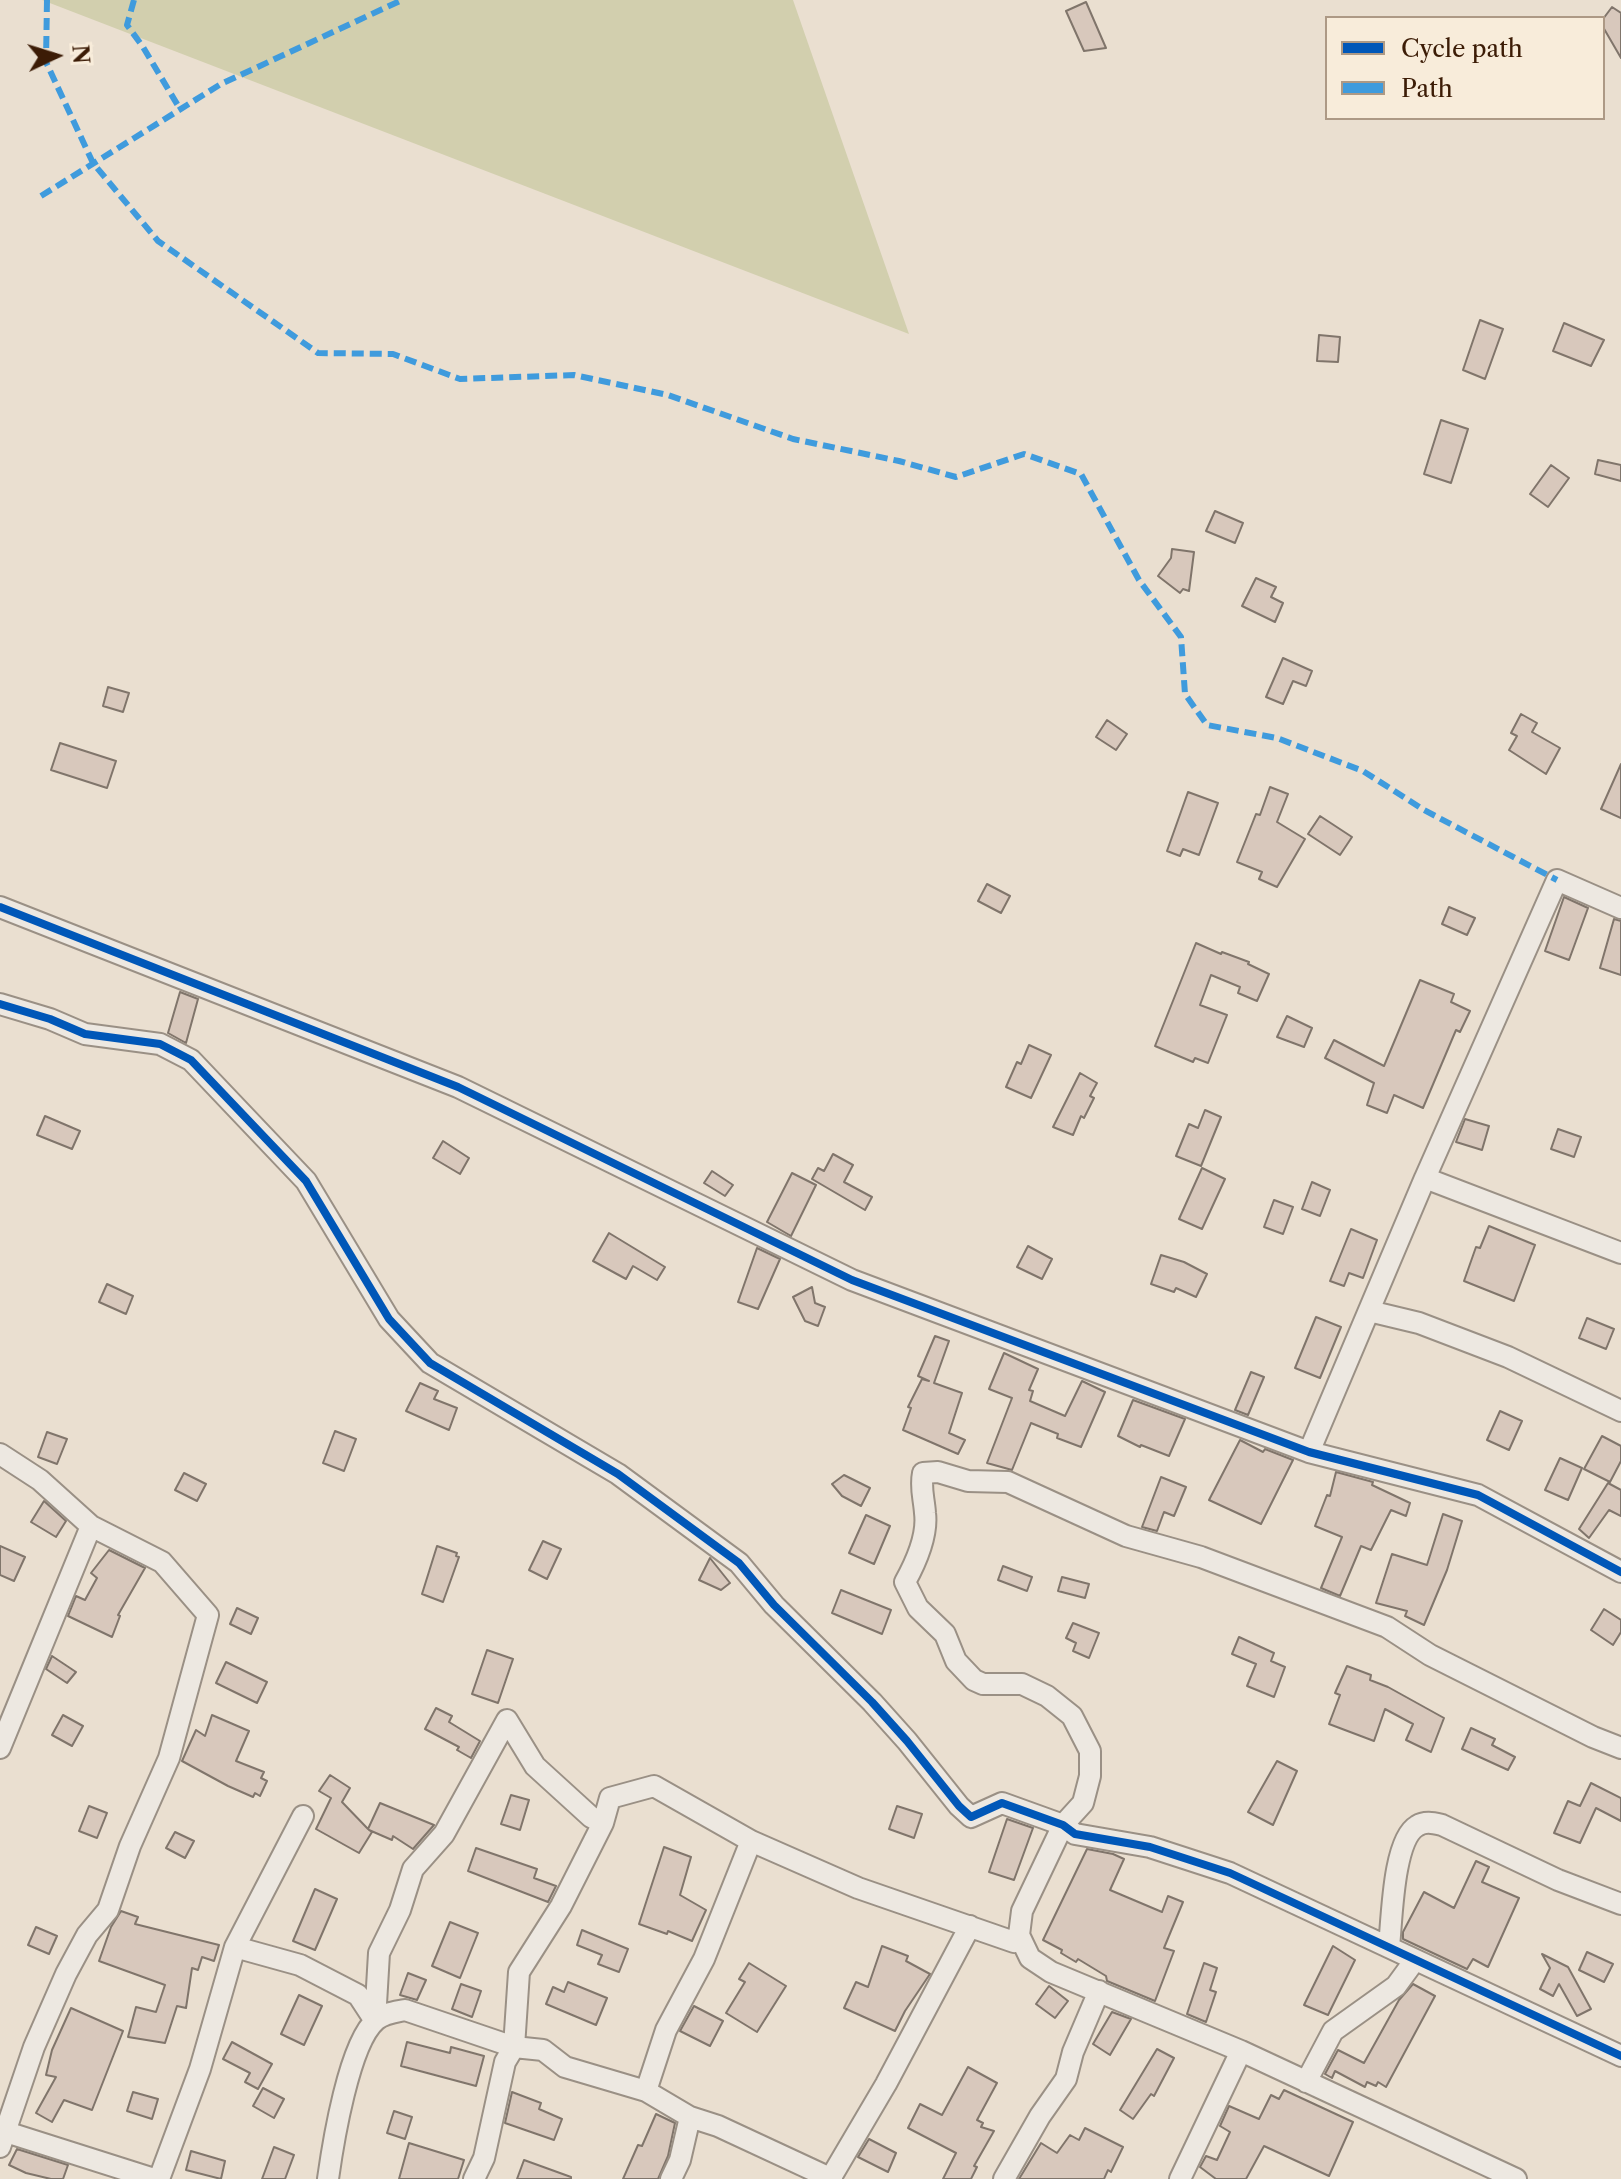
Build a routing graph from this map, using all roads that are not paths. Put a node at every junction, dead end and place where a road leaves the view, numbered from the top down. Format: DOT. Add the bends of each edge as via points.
graph roads {
  1 [pos="0,907"];
  2 [pos="1621,908"];
  3 [pos="0,1004"];
  4 [pos="1425,1178"];
  5 [pos="1621,1253"];
  6 [pos="1369,1311"];
  7 [pos="1621,1411"];
  8 [pos="1309,1452"];
  9 [pos="0,1454"];
  10 [pos="91,1526"];
  11 [pos="1621,1572"];
  12 [pos="0,1748"];
  13 [pos="1621,1748"];
  14 [pos="303,1816"];
  15 [pos="603,1823"];
  16 [pos="1063,1825"];
  17 [pos="751,1841"];
  18 [pos="1621,1904"];
  19 [pos="970,1926"];
  20 [pos="1019,1935"];
  21 [pos="235,1947"];
  22 [pos="1389,1947"];
  23 [pos="1415,1960"];
  24 [pos="1099,1991"];
  25 [pos="375,2021"];
  26 [pos="514,2047"];
  27 [pos="1241,2051"];
  28 [pos="1621,2056"];
  29 [pos="1306,2082"];
  30 [pos="646,2091"];
  31 [pos="690,2117"];
  32 [pos="3,2140"];
  33 [pos="1481,2172"];
  34 [pos="157,2179"];
  35 [pos="328,2179"];
  36 [pos="474,2179"];
  37 [pos="671,2179"];
  38 [pos="831,2179"];
  39 [pos="1004,2179"];
  40 [pos="1180,2179"];
  41 [pos="1516,2179"];
  1 -- 8 [label="street" via="458,1087 852,1280"];
  2 -- 4 [label="street" via="1557,880"];
  3 -- 16 [label="street" via="85,1034 160,1044 191,1060 306,1181 389,1319 430,1363 618,1474 739,1563 898,1731 971,1817 1002,1803"];
  4 -- 5 [label="street"];
  4 -- 6 [label="street"];
  6 -- 7 [label="street" via="1419,1323 1508,1357"];
  6 -- 8 [label="street"];
  8 -- 11 [label="street" via="1478,1495"];
  9 -- 10 [label="street" via="40,1480"];
  10 -- 12 [label="street"];
  10 -- 32 [label="street" via="162,1562 208,1615 169,1758 108,1910 87,1935 34,2047"];
  13 -- 16 [label="street" via="1430,1655 1387,1627 1201,1557 1126,1536 1008,1482 923,1473 922,1544 905,1582 918,1608 945,1634 956,1661 974,1680 1022,1684 1072,1716 1090,1751 1090,1776 1083,1803"];
  14 -- 21 [label="street"];
  15 -- 17 [label="street" via="610,1798 654,1786"];
  15 -- 25 [label="street" via="535,1766 507,1720 444,1834 413,1869 379,1953"];
  15 -- 26 [label="street" via="561,1906 519,1972"];
  16 -- 20 [label="street" via="1030,1890"];
  16 -- 22 [label="street" via="1075,1834 1150,1847 1230,1873"];
  17 -- 19 [label="street" via="858,1888"];
  17 -- 30 [label="street" via="704,1959 666,2030"];
  18 -- 22 [label="street" via="1425,1822 1403,1840"];
  19 -- 20 [label="street" via="1014,1942"];
  19 -- 38 [label="street"];
  20 -- 24 [label="street" via="1030,1958"];
  21 -- 25 [label="street" via="300,1965 358,1995"];
  21 -- 34 [label="street" via="200,2069"];
  22 -- 23 [label="street"];
  23 -- 28 [label="street"];
  23 -- 29 [label="street" via="1396,1986 1333,2031"];
  24 -- 27 [label="street"];
  24 -- 39 [label="street" via="1066,2079"];
  25 -- 26 [label="street" via="405,2010"];
  25 -- 35 [label="street" via="359,2044"];
  26 -- 30 [label="street" via="543,2050 565,2067"];
  26 -- 36 [label="street" via="505,2062 484,2158"];
  27 -- 29 [label="street"];
  27 -- 40 [label="street"];
  29 -- 33 [label="street"];
  30 -- 31 [label="street"];
  31 -- 37 [label="street"];
  31 -- 38 [label="street"];
  32 -- 34 [label="street"];
  33 -- 41 [label="street"];
}
